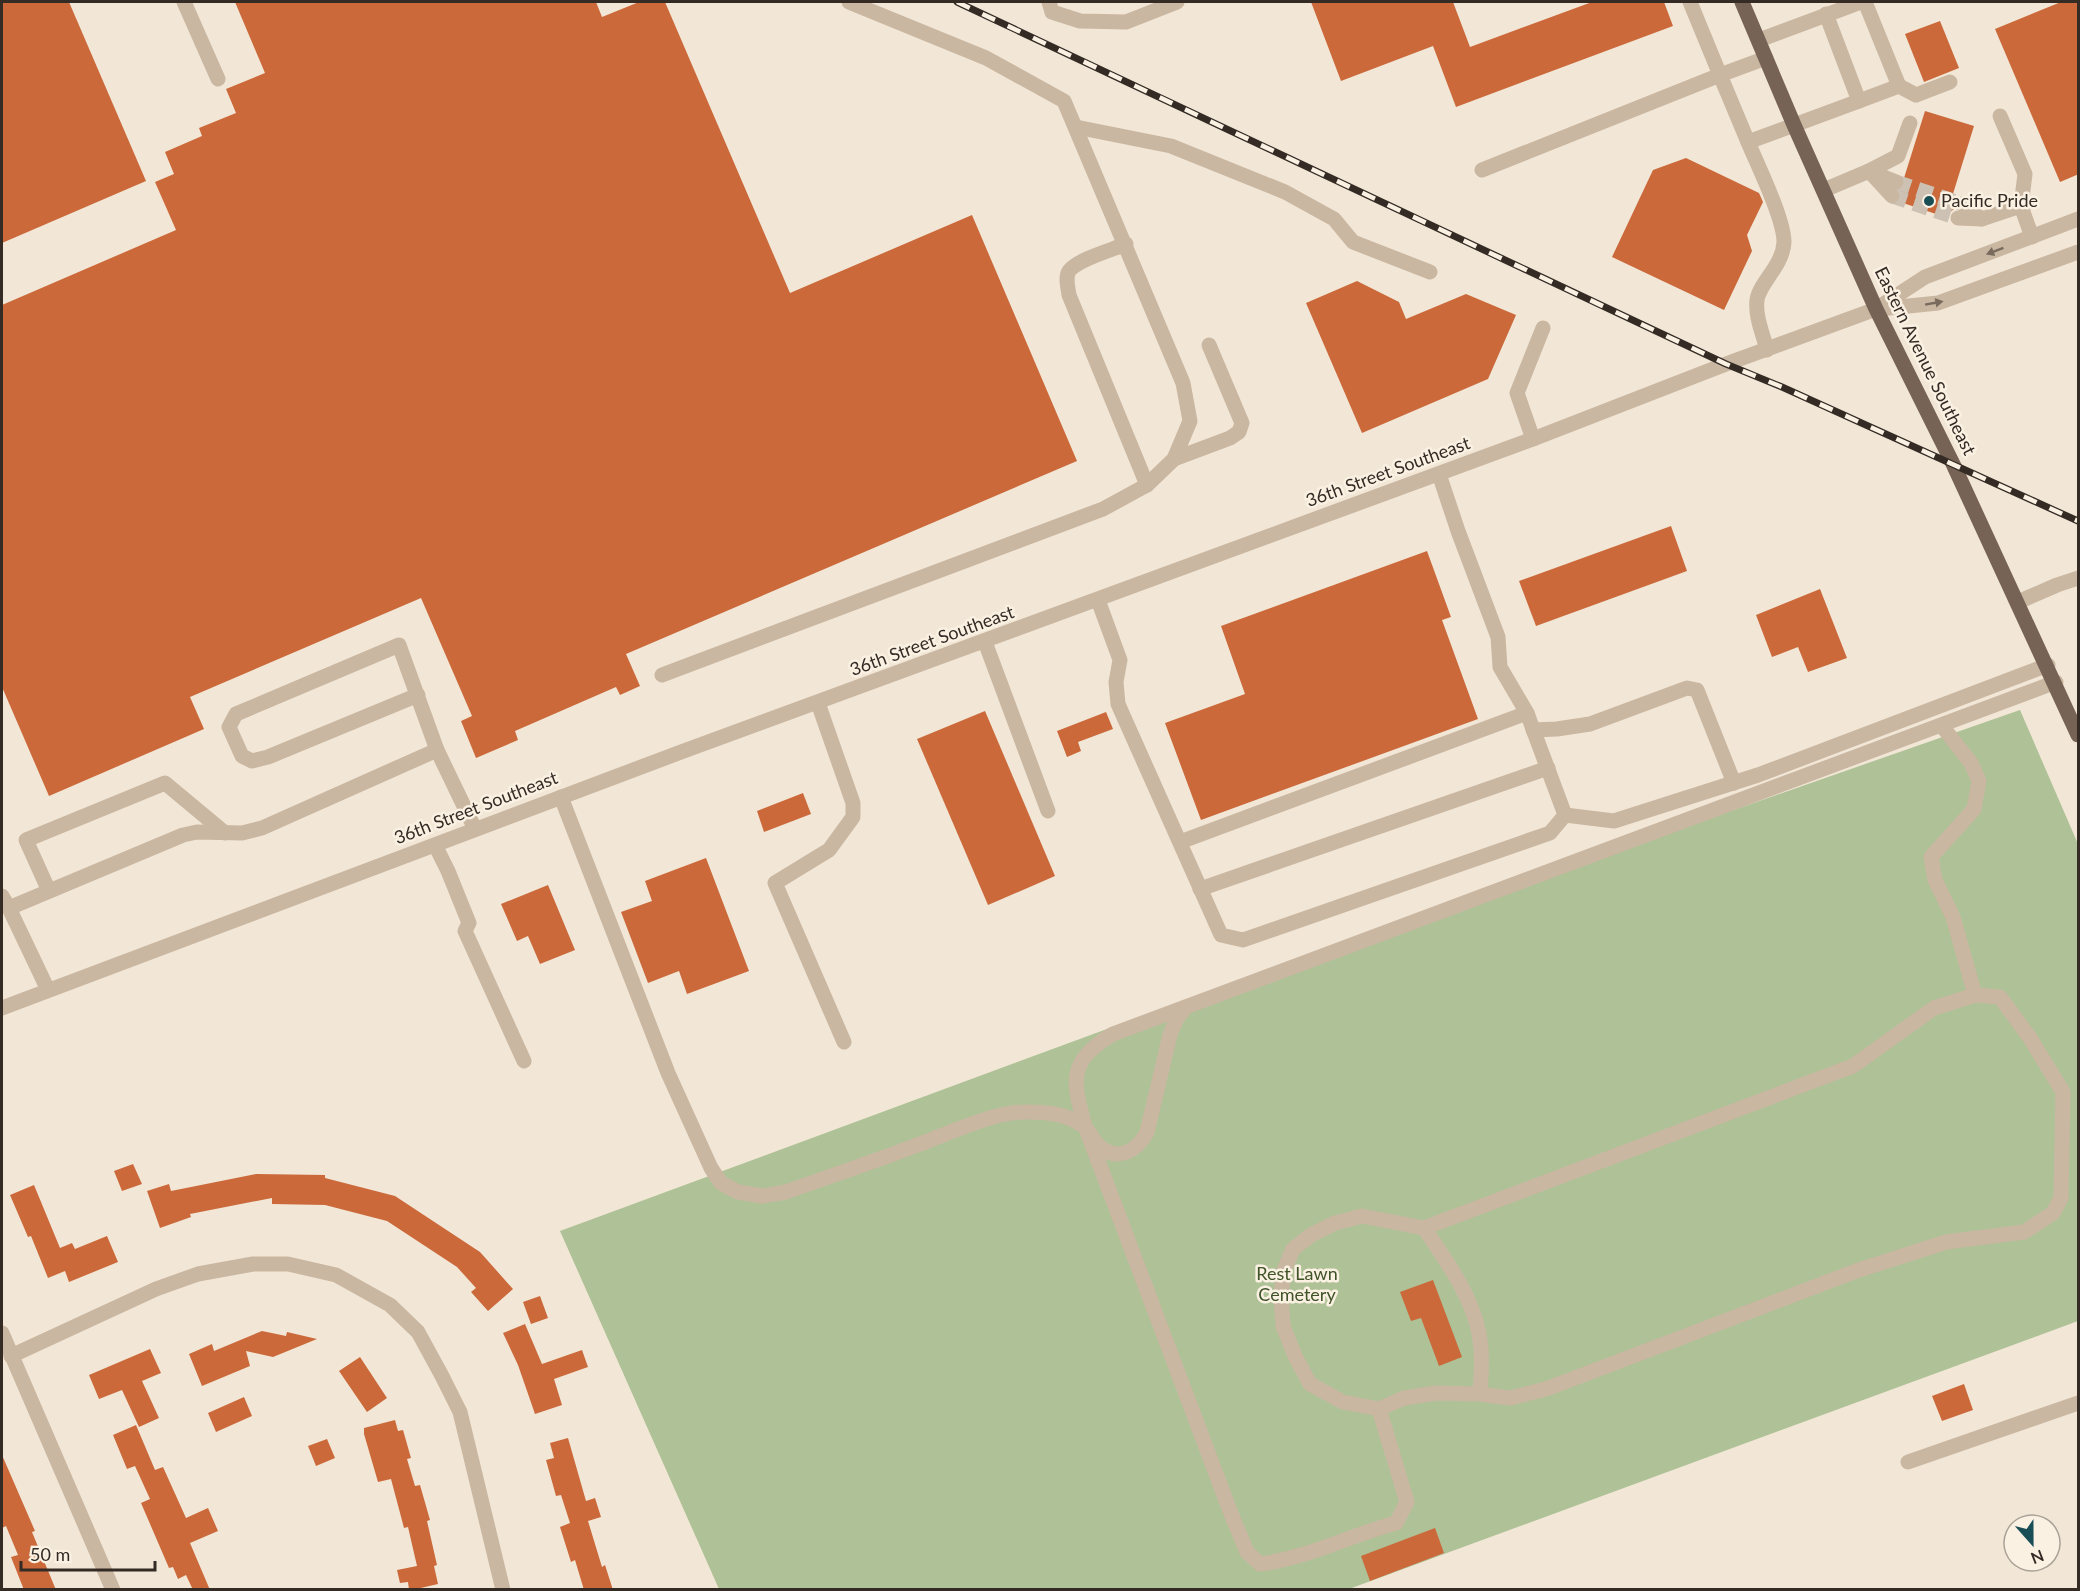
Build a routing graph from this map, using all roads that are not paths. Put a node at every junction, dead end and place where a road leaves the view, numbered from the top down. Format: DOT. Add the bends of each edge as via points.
graph roads {
  1 [pos="184,2"];
  2 [pos="849,2"];
  3 [pos="1049,2"];
  4 [pos="1177,2"];
  5 [pos="1690,2"];
  6 [pos="1742,2"];
  7 [pos="1863,2"];
  8 [pos="1826,14"];
  9 [pos="1759,40"];
  10 [pos="1766,57"];
  11 [pos="1720,75"];
  12 [pos="218,79"];
  13 [pos="1950,82"];
  14 [pos="1899,86"];
  15 [pos="1860,101"];
  16 [pos="2000,116"];
  17 [pos="1910,123"];
  18 [pos="1794,125"];
  19 [pos="1076,127"];
  20 [pos="1748,142"];
  21 [pos="1482,170"];
  22 [pos="1869,171"];
  23 [pos="1894,189"];
  24 [pos="1824,190"];
  25 [pos="2021,206"];
  26 [pos="1960,211"];
  27 [pos="2079,219"];
  28 [pos="2032,237"];
  29 [pos="1126,244"];
  30 [pos="2079,252"];
  31 [pos="1430,272"];
  32 [pos="1876,309"];
  33 [pos="1543,328"];
  34 [pos="1209,345"];
  35 [pos="1767,350"];
  36 [pos="1533,439"];
  37 [pos="1174,459"];
  38 [pos="1439,474"];
  39 [pos="1147,485"];
  40 [pos="2079,578"];
  41 [pos="1098,600"];
  42 [pos="2018,602"];
  43 [pos="985,642"];
  44 [pos="2048,665"];
  45 [pos="662,675"];
  46 [pos="2056,682"];
  47 [pos="417,695"];
  48 [pos="818,703"];
  49 [pos="1527,713"];
  50 [pos="1942,726"];
  51 [pos="1533,730"];
  52 [pos="2079,735"];
  53 [pos="436,750"];
  54 [pos="1548,768"];
  55 [pos="1734,783"];
  56 [pos="561,797"];
  57 [pos="1048,811"];
  58 [pos="1565,815"];
  59 [pos="475,829"];
  60 [pos="225,833"];
  61 [pos="1180,842"];
  62 [pos="435,845"];
  63 [pos="1200,889"];
  64 [pos="49,891"];
  65 [pos="5,902"];
  66 [pos="48,990"];
  67 [pos="1975,995"];
  68 [pos="1186,1007"];
  69 [pos="2,1008"];
  70 [pos="844,1042"];
  71 [pos="524,1061"];
  72 [pos="2079,1086"];
  73 [pos="2063,1092"];
  74 [pos="1085,1126"];
  75 [pos="1424,1228"];
  76 [pos="2,1333"];
  77 [pos="11,1356"];
  78 [pos="1480,1394"];
  79 [pos="2079,1403"];
  80 [pos="1379,1409"];
  81 [pos="1908,1462"];
  82 [pos="113,1590"];
  83 [pos="503,1590"];
  1 -- 12 [label="street"];
  2 -- 19 [label="street" via="986,58 1064,101"];
  3 -- 4 [label="street" via="1053,12 1080,21 1126,22"];
  5 -- 11 [label="street"];
  6 -- 9 [label="main road, Eastern Avenue Southeast"];
  7 -- 8 [label="street"];
  7 -- 14 [label="street"];
  8 -- 9 [label="street"];
  8 -- 15 [label="street"];
  9 -- 10 [label="main road, Eastern Avenue Southeast"];
  10 -- 11 [label="street"];
  10 -- 18 [label="main road, Eastern Avenue Southeast"];
  11 -- 20 [label="street"];
  11 -- 21 [label="street"];
  13 -- 14 [label="street" via="1916,95"];
  14 -- 15 [label="street"];
  15 -- 18 [label="street"];
  16 -- 25 [label="street" via="2025,174"];
  17 -- 22 [label="street" via="1898,156"];
  18 -- 20 [label="street"];
  18 -- 24 [label="main road, Eastern Avenue Southeast"];
  19 -- 29 [label="street"];
  19 -- 31 [label="street" via="1171,146 1286,192 1334,219 1353,242"];
  20 -- 35 [label="street" via="1782,226 1784,243 1781,256 1757,298"];
  22 -- 23 [label="street"];
  22 -- 24 [label="street"];
  24 -- 32 [label="main road, Eastern Avenue Southeast"];
  25 -- 26 [label="street" via="1982,219"];
  25 -- 28 [label="street"];
  27 -- 28 [label="street, 36th Street Southeast"];
  28 -- 32 [label="street, 36th Street Southeast, one-way" via="1925,277"];
  29 -- 37 [label="street" via="1183,383 1190,421"];
  29 -- 39 [label="street" via="1076,265 1066,282"];
  32 -- 30 [label="street, 36th Street Southeast, one-way" via="1938,303"];
  32 -- 35 [label="street, 36th Street Southeast"];
  32 -- 42 [label="main road, Eastern Avenue Southeast"];
  33 -- 36 [label="street" via="1516,393"];
  34 -- 37 [label="street" via="1242,423 1239,432 1230,438"];
  35 -- 36 [label="street, 36th Street Southeast"];
  36 -- 38 [label="street, 36th Street Southeast"];
  37 -- 39 [label="street"];
  38 -- 41 [label="street, 36th Street Southeast"];
  38 -- 49 [label="street" via="1498,637 1500,667"];
  39 -- 45 [label="street" via="1103,509"];
  40 -- 42 [label="street"];
  41 -- 43 [label="street, 36th Street Southeast"];
  41 -- 61 [label="street" via="1120,660 1118,704"];
  42 -- 44 [label="main road, Eastern Avenue Southeast"];
  43 -- 48 [label="street, 36th Street Southeast"];
  43 -- 57 [label="street"];
  44 -- 46 [label="main road, Eastern Avenue Southeast"];
  44 -- 55 [label="street"];
  46 -- 50 [label="street"];
  46 -- 52 [label="main road, Eastern Avenue Southeast"];
  47 -- 47 [label="street" via="399,645 236,714 229,727 242,756 252,761"];
  47 -- 53 [label="street"];
  48 -- 56 [label="street, 36th Street Southeast"];
  48 -- 70 [label="street" via="854,802 853,817 828,850 775,883"];
  49 -- 51 [label="street"];
  49 -- 61 [label="street"];
  50 -- 67 [label="street" via="1971,763 1979,781 1974,809 1931,857 1935,880 1953,917"];
  50 -- 68 [label="street"];
  51 -- 54 [label="street"];
  51 -- 55 [label="street" via="1590,724 1688,688 1697,690"];
  53 -- 59 [label="street"];
  53 -- 60 [label="street" via="262,828"];
  54 -- 58 [label="street"];
  54 -- 63 [label="street"];
  55 -- 58 [label="street" via="1614,821"];
  56 -- 59 [label="street, 36th Street Southeast"];
  56 -- 74 [label="street" via="668,1073 721,1183 738,1192 762,1196 786,1192 985,1120 1021,1112 1051,1113"];
  58 -- 63 [label="street" via="1550,833 1242,940 1221,935"];
  59 -- 62 [label="street, 36th Street Southeast"];
  60 -- 64 [label="street" via="183,835"];
  60 -- 64 [label="street" via="165,783 26,840"];
  61 -- 63 [label="street"];
  62 -- 66 [label="street, 36th Street Southeast"];
  62 -- 71 [label="street" via="469,923 465,932"];
  64 -- 65 [label="street"];
  65 -- 66 [label="street"];
  66 -- 69 [label="street, 36th Street Southeast"];
  67 -- 73 [label="street" via="2000,997 2031,1038"];
  67 -- 75 [label="street" via="1934,1008 1853,1066"];
  68 -- 74 [label="street" via="1113,1034 1095,1045 1078,1071 1075,1090"];
  68 -- 74 [label="street" via="1170,1035 1141,1143 1122,1154 1110,1152 1099,1146"];
  72 -- 73 [label="street"];
  73 -- 78 [label="street" via="2061,1198 2053,1213 2024,1232 1946,1242 1856,1271 1546,1389 1510,1398"];
  74 -- 80 [label="street" via="1230,1511 1247,1552 1260,1564 1282,1561 1396,1523 1407,1502"];
  75 -- 78 [label="street" via="1468,1299 1479,1333"];
  75 -- 80 [label="street" via="1362,1216 1335,1223 1293,1249 1284,1270 1283,1326 1310,1384 1343,1402"];
  76 -- 77 [label="street"];
  77 -- 82 [label="street"];
  77 -- 83 [label="street" via="156,1289 198,1274 254,1264 288,1264 336,1275 390,1305 418,1332 428,1350 460,1412"];
  78 -- 80 [label="street" via="1436,1393 1404,1398"];
  79 -- 81 [label="street"];
}
